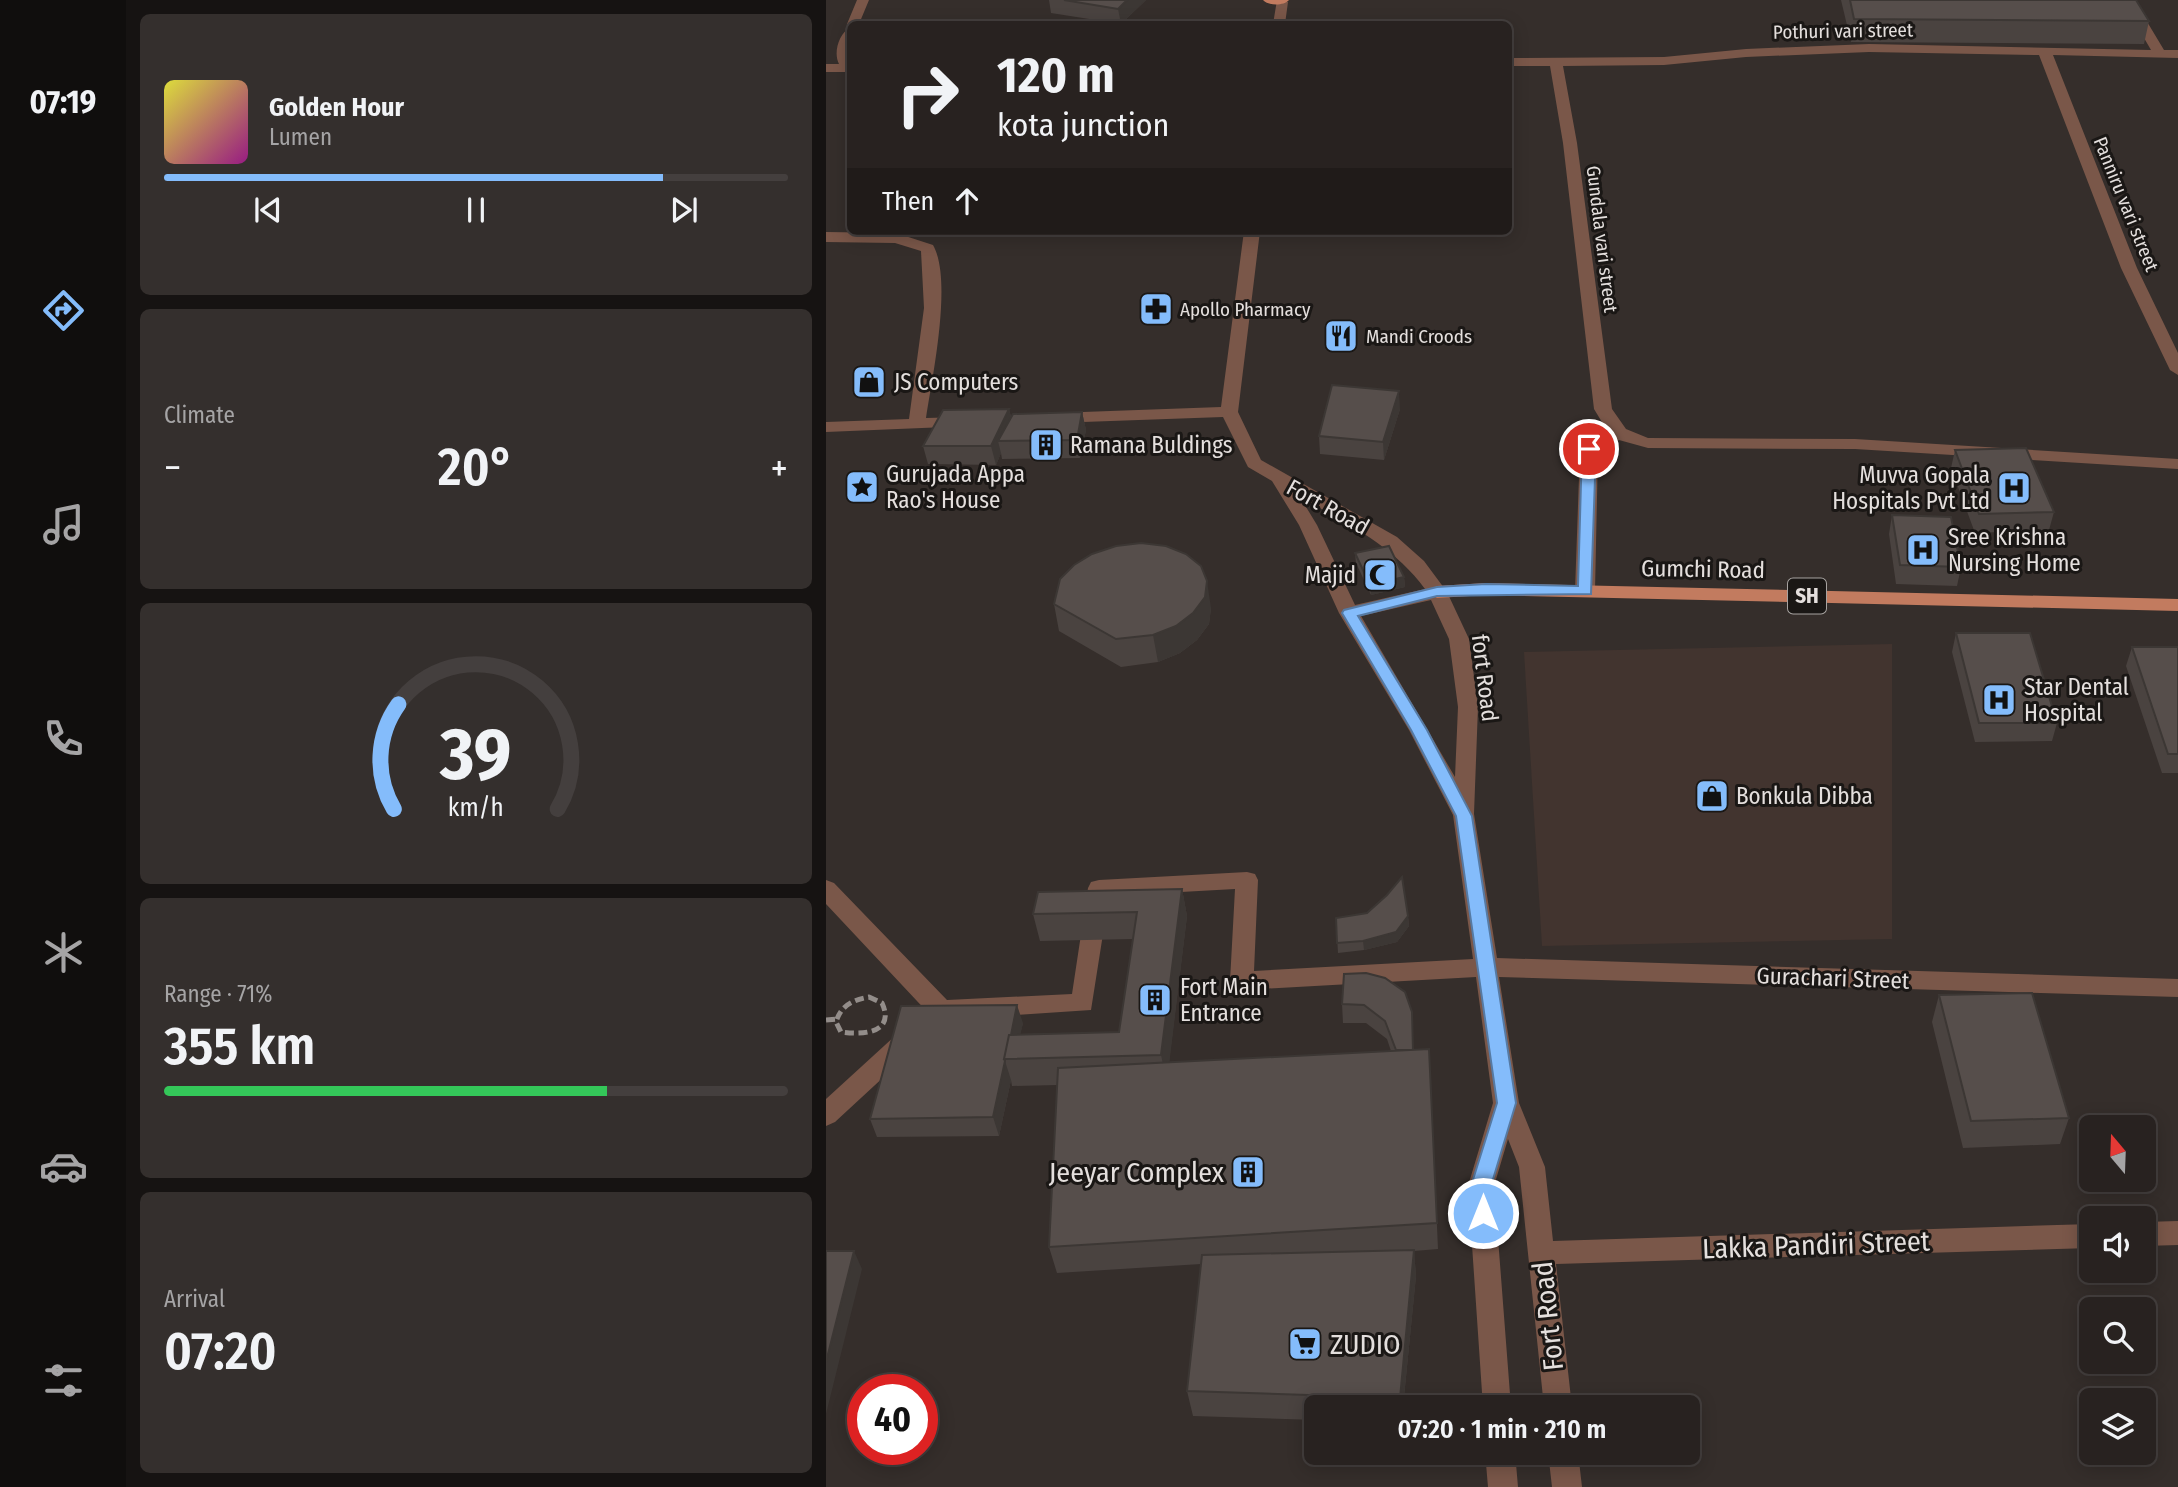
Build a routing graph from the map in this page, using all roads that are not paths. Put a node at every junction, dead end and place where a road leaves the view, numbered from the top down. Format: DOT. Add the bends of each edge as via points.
graph roads {
  1 [pos="863,0"];
  2 [pos="2128,0"];
  3 [pos="1278,1"];
  4 [pos="854,21"];
  5 [pos="1279,21"];
  6 [pos="847,40"];
  7 [pos="2044,50"];
  8 [pos="2160,54"];
  9 [pos="2178,54"];
  10 [pos="1512,62"];
  11 [pos="1556,63"];
  12 [pos="847,64"];
  13 [pos="847,67"];
  14 [pos="826,68"];
  15 [pos="1251,235"];
  16 [pos="826,237"];
  17 [pos="2178,370"];
  18 [pos="1229,412"];
  19 [pos="1039,419"];
  20 [pos="985,421"];
  21 [pos="917,424"];
  22 [pos="826,427"];
  23 [pos="1612,427"];
  24 [pos="2178,464"];
  25 [pos="1279,478"];
  26 [pos="1586,591"];
  27 [pos="1437,592"];
  28 [pos="2178,605"];
  29 [pos="1349,613"];
  30 [pos="1464,816"];
  31 [pos="826,889"];
  32 [pos="1487,967"];
  33 [pos="2178,988"];
  34 [pos="941,1010"];
  35 [pos="1506,1103"];
  36 [pos="826,1115"];
  37 [pos="2178,1233"];
  38 [pos="2156,1234"];
  39 [pos="2079,1236"];
  40 [pos="1541,1253"];
  41 [pos="1496,1395"];
  42 [pos="1557,1395"];
  43 [pos="1501,1465"];
  44 [pos="1564,1465"];
  45 [pos="1503,1487"];
  46 [pos="1567,1487"];
  1 -- 4 [label="street"];
  2 -- 8 [label="street"];
  3 -- 5 [label="street"];
  6 -- 12 [label="street" via="842,53"];
  7 -- 8 [label="street, Pothuri vari street"];
  7 -- 11 [label="street, Pothuri vari street" via="1869,48"];
  7 -- 17 [label="street, Panniru vari street" via="2129,268"];
  8 -- 9 [label="street, Pothuri vari street"];
  10 -- 11 [label="street, Pothuri vari street"];
  11 -- 23 [label="street, Gundala vari street"];
  13 -- 14 [label="street"];
  15 -- 18 [label="street"];
  16 -- 21 [label="street" via="896,239 928,248 932,261 930,326"];
  18 -- 19 [label="street"];
  18 -- 25 [label="street" via="1254,463"];
  20 -- 21 [label="street"];
  21 -- 22 [label="street"];
  23 -- 24 [label="street" via="1648,443 1855,444"];
  23 -- 26 [label="street" via="1589,449"];
  25 -- 27 [label="street, Fort Road" via="1390,541 1417,565"];
  25 -- 29 [label="street, Fort Road" via="1308,525"];
  26 -- 27 [label="main road, Gumchi Road / SH"];
  26 -- 28 [label="main road, Gumchi Road / SH"];
  27 -- 29 [label="street, SH"];
  27 -- 30 [label="street, fort Road" via="1459,639 1468,707"];
  29 -- 30 [label="street, Fort Road"];
  30 -- 32 [label="street, Fort Road"];
  31 -- 34 [label="street"];
  32 -- 33 [label="street, Gurachari Street"];
  32 -- 34 [label="street, Gurachari Street" via="1242,981 1247,880 1099,888 1083,1003"];
  32 -- 35 [label="street, Fort Road"];
  34 -- 36 [label="street"];
  35 -- 40 [label="street, Fort Road" via="1532,1167"];
  35 -- 41 [label="street, Fort Road" via="1481,1186"];
  37 -- 38 [label="street"];
  39 -- 40 [label="street, Lakka Pandiri Street"];
  40 -- 42 [label="street, Fort Road"];
  43 -- 45 [label="street"];
  44 -- 46 [label="street"];
}
